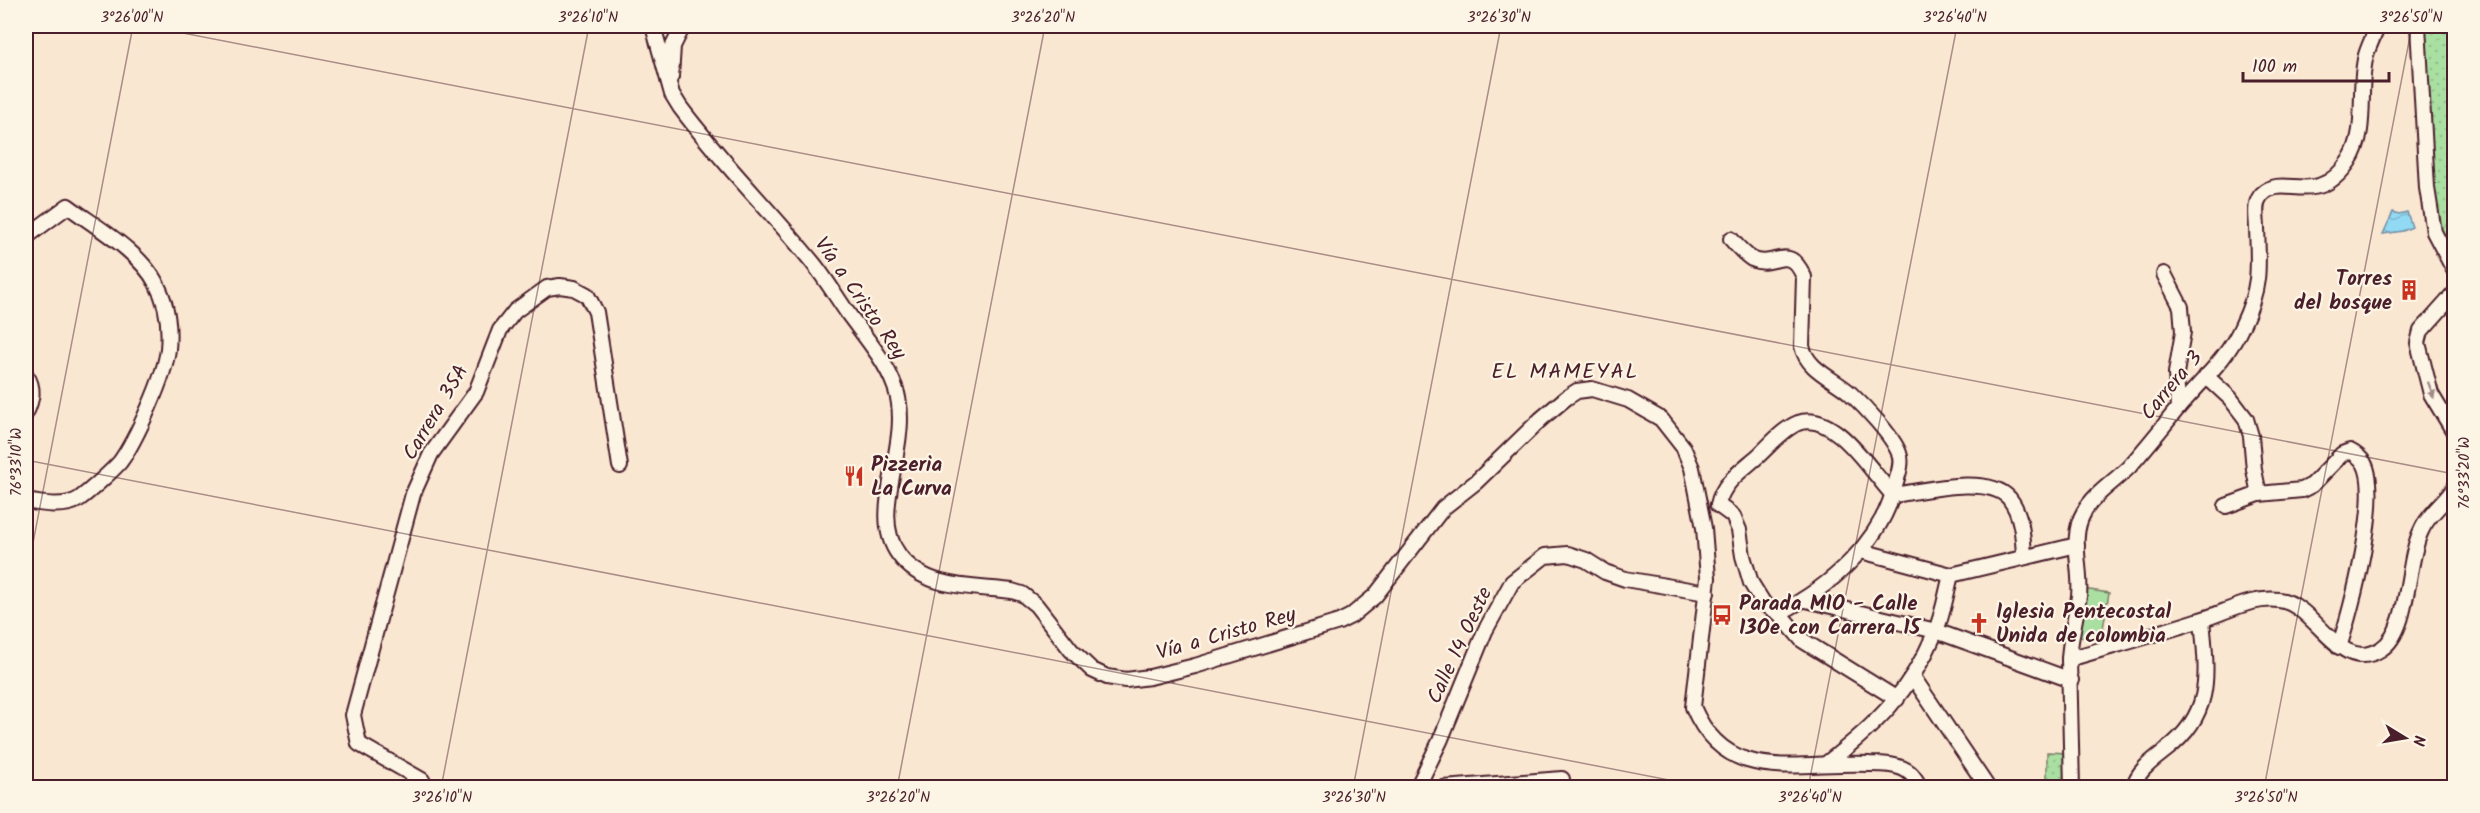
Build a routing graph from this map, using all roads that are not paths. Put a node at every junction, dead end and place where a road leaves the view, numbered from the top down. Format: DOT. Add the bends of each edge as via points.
graph roads {
  1 [pos="653,26"];
  2 [pos="683,26"];
  3 [pos="2378,26"];
  4 [pos="2418,26"];
  5 [pos="672,94"];
  6 [pos="26,237"];
  7 [pos="1731,239"];
  8 [pos="2454,270"];
  9 [pos="2164,274"];
  10 [pos="2454,294"];
  11 [pos="26,375"];
  12 [pos="2206,376"];
  13 [pos="2178,408"];
  14 [pos="26,413"];
  15 [pos="2454,432"];
  16 [pos="620,466"];
  17 [pos="2454,492"];
  18 [pos="2259,494"];
  19 [pos="1893,495"];
  20 [pos="26,501"];
  21 [pos="1718,505"];
  22 [pos="2226,506"];
  23 [pos="1702,512"];
  24 [pos="2077,545"];
  25 [pos="1861,550"];
  26 [pos="2024,556"];
  27 [pos="1951,575"];
  28 [pos="1707,593"];
  29 [pos="1806,600"];
  30 [pos="1779,613"];
  31 [pos="2202,620"];
  32 [pos="1936,632"];
  33 [pos="2339,647"];
  34 [pos="2069,659"];
  35 [pos="1912,677"];
  36 [pos="2071,680"];
  37 [pos="1897,699"];
  38 [pos="1827,763"];
  39 [pos="1562,779"];
  40 [pos="426,788"];
  41 [pos="1417,788"];
  42 [pos="1443,788"];
  43 [pos="1920,788"];
  44 [pos="1988,788"];
  45 [pos="2072,788"];
  46 [pos="2133,788"];
  1 -- 5 [label="street, Vía a Cristo Rey"];
  2 -- 5 [label="street" via="673,46"];
  3 -- 12 [label="street, Carrera 3" via="2366,55 2360,136 2350,160 2328,184 2304,189 2284,187 2262,194 2256,210 2259,267 2253,302 2227,352"];
  4 -- 8 [label="street" via="2427,188 2434,232"];
  5 -- 23 [label="street, Vía a Cristo Rey" via="822,275 889,373 900,406 899,451 887,506 889,536 897,554 919,574 940,582 1022,594 1036,605 1081,660 1099,674 1126,680 1150,677 1245,652 1351,616 1388,582 1443,508 1577,391 1592,389 1628,400 1671,429 1692,468"];
  6 -- 20 [label="street" via="68,206 146,265 165,305 169,328 163,373 119,462 78,500 61,504"];
  7 -- 19 [label="street" via="1754,260 1786,257 1799,266 1804,277 1804,358 1850,393 1887,434 1900,455"];
  9 -- 13 [label="street" via="2181,307 2183,332 2176,373"];
  10 -- 15 [label="street, one-way" via="2421,331 2418,343 2431,394"];
  11 -- 14 [label="street" via="32,391"];
  12 -- 13 [label="street, Carrera 3"];
  12 -- 18 [label="street" via="2246,419"];
  13 -- 24 [label="street, Carrera 3" via="2140,455 2091,502 2078,527"];
  16 -- 40 [label="street, Carrera 35A" via="596,312 587,295 574,288 548,288 515,311 500,330 476,392 430,454 406,516 352,715 359,744 422,780"];
  17 -- 33 [label="street" via="2421,530 2393,637 2380,650 2367,655"];
  18 -- 22 [label="street"];
  18 -- 33 [label="street" via="2302,490 2350,451 2365,464 2368,504 2357,580"];
  19 -- 21 [label="street" via="1847,440 1829,427 1811,422 1798,423 1784,432 1728,483 1720,493"];
  19 -- 25 [label="street"];
  19 -- 26 [label="street" via="1983,485 2000,489 2017,513"];
  21 -- 23 [label="street"];
  21 -- 30 [label="street" via="1732,516 1739,530 1751,583 1764,604"];
  23 -- 28 [label="street, Vía a Cristo Rey"];
  24 -- 26 [label="street"];
  24 -- 34 [label="street" via="2079,598"];
  25 -- 27 [label="street"];
  25 -- 29 [label="street"];
  26 -- 27 [label="street"];
  27 -- 32 [label="street"];
  28 -- 38 [label="street, Vía a Cristo Rey" via="1694,690 1693,708 1699,722 1722,749 1736,758 1764,763"];
  28 -- 41 [label="street, Calle 14 Oeste" via="1624,579 1568,554 1545,556 1512,582 1485,631"];
  29 -- 30 [label="street"];
  29 -- 32 [label="street"];
  30 -- 37 [label="street" via="1802,640"];
  31 -- 33 [label="street" via="2263,600 2280,600 2298,607"];
  31 -- 34 [label="street"];
  31 -- 46 [label="street" via="2207,684 2203,702 2183,736 2140,771"];
  32 -- 35 [label="street"];
  32 -- 36 [label="street"];
  34 -- 36 [label="street"];
  35 -- 37 [label="street"];
  35 -- 44 [label="street"];
  36 -- 45 [label="street"];
  37 -- 38 [label="street" via="1866,733"];
  38 -- 43 [label="street, Vía a Cristo Rey" via="1900,768 1910,773"];
  39 -- 42 [label="street"];
}
